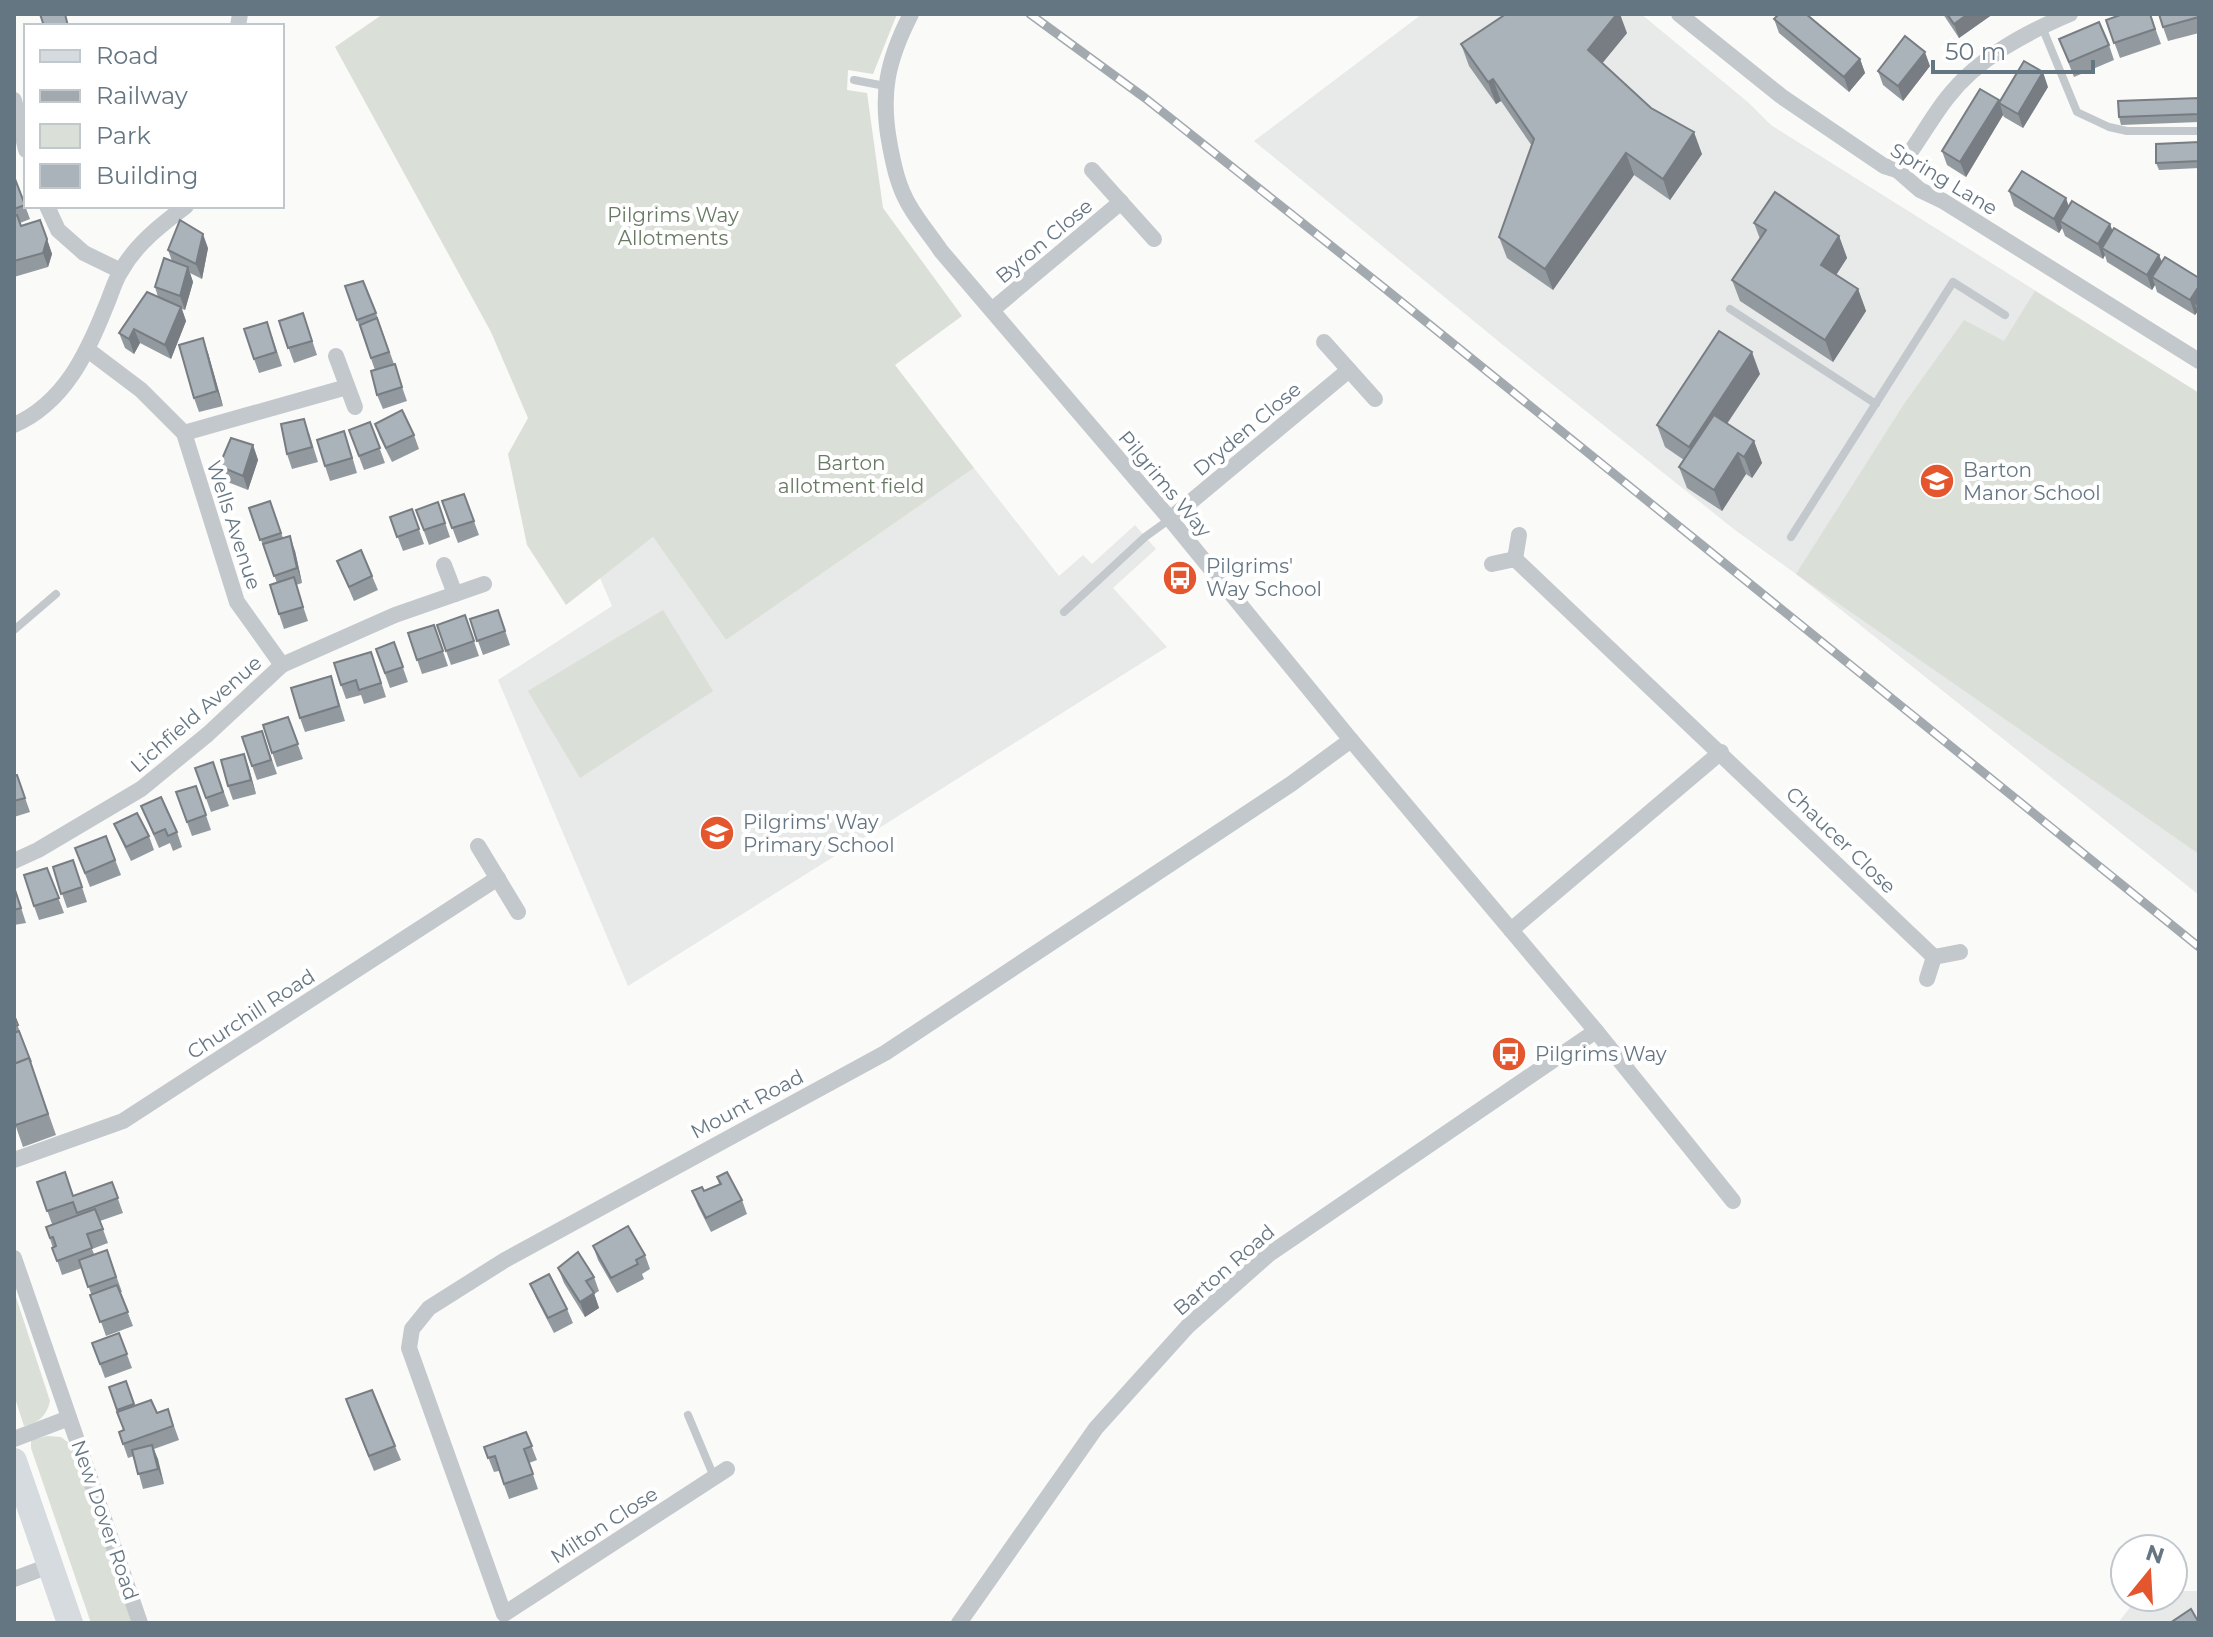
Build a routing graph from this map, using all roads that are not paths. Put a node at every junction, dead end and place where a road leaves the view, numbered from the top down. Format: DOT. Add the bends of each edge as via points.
graph roads {
  1 [pos="911,14"];
  2 [pos="1679,14"];
  3 [pos="2070,14"];
  4 [pos="2042,26"];
  5 [pos="854,80"];
  6 [pos="885,86"];
  7 [pos="14,100"];
  8 [pos="2199,131"];
  9 [pos="24,142"];
  10 [pos="1092,170"];
  11 [pos="1897,170"];
  12 [pos="1121,202"];
  13 [pos="48,208"];
  14 [pos="183,208"];
  15 [pos="1154,239"];
  16 [pos="121,271"];
  17 [pos="1730,309"];
  18 [pos="992,310"];
  19 [pos="2005,315"];
  20 [pos="1324,342"];
  21 [pos="88,350"];
  22 [pos="336,356"];
  23 [pos="2199,361"];
  24 [pos="1349,370"];
  25 [pos="347,387"];
  26 [pos="1375,399"];
  27 [pos="1876,404"];
  28 [pos="355,407"];
  29 [pos="14,425"];
  30 [pos="184,433"];
  31 [pos="1170,519"];
  32 [pos="1519,535"];
  33 [pos="1791,537"];
  34 [pos="1515,559"];
  35 [pos="1492,564"];
  36 [pos="444,565"];
  37 [pos="484,584"];
  38 [pos="56,594"];
  39 [pos="455,594"];
  40 [pos="1064,612"];
  41 [pos="14,630"];
  42 [pos="282,665"];
  43 [pos="1351,740"];
  44 [pos="1721,752"];
  45 [pos="478,846"];
  46 [pos="14,861"];
  47 [pos="498,878"];
  48 [pos="518,912"];
  49 [pos="1511,930"];
  50 [pos="1960,952"];
  51 [pos="1934,957"];
  52 [pos="1927,979"];
  53 [pos="1596,1031"];
  54 [pos="14,1160"];
  55 [pos="1733,1201"];
  56 [pos="14,1258"];
  57 [pos="688,1415"];
  58 [pos="69,1418"];
  59 [pos="14,1439"];
  60 [pos="14,1461"];
  61 [pos="720,1473"];
  62 [pos="49,1566"];
  63 [pos="14,1579"];
  64 [pos="505,1619"];
  65 [pos="70,1623"];
  66 [pos="140,1623"];
  67 [pos="488,1623"];
  68 [pos="959,1623"];
  1 -- 6 [label="street, Pilgrims Way"];
  2 -- 11 [label="street, Spring Lane" via="1781,96"];
  3 -- 4 [label="street"];
  4 -- 8 [label="lane" via="2077,112 2127,131"];
  4 -- 11 [label="street" via="1968,75"];
  5 -- 6 [label="lane"];
  6 -- 18 [label="street, Pilgrims Way" via="884,116 895,176 941,251"];
  7 -- 9 [label="street"];
  10 -- 12 [label="street, Byron Close"];
  11 -- 23 [label="street, Spring Lane" via="1920,190"];
  12 -- 15 [label="street, Byron Close"];
  12 -- 18 [label="street, Byron Close"];
  13 -- 16 [label="street" via="58,230 84,253"];
  14 -- 16 [label="street" via="155,229"];
  16 -- 21 [label="street"];
  17 -- 27 [label="lane"];
  18 -- 31 [label="street, Pilgrims Way"];
  19 -- 27 [label="lane" via="1953,282"];
  20 -- 24 [label="street"];
  21 -- 29 [label="street" via="62,390 35,416"];
  21 -- 30 [label="street, Wells Avenue" via="141,390"];
  22 -- 25 [label="street"];
  24 -- 26 [label="street"];
  24 -- 31 [label="street, Dryden Close"];
  25 -- 28 [label="street"];
  25 -- 30 [label="street"];
  27 -- 33 [label="lane"];
  30 -- 42 [label="street, Wells Avenue" via="237,602"];
  31 -- 40 [label="lane"];
  31 -- 43 [label="street, Pilgrims Way"];
  32 -- 34 [label="street"];
  34 -- 35 [label="street"];
  34 -- 44 [label="street, Chaucer Close"];
  36 -- 39 [label="street"];
  37 -- 39 [label="street, Lichfield Avenue"];
  38 -- 41 [label="lane"];
  39 -- 42 [label="street, Lichfield Avenue"];
  42 -- 46 [label="street, Lichfield Avenue" via="141,789"];
  43 -- 49 [label="street, Pilgrims Way"];
  43 -- 64 [label="street, Mount Road" via="885,1053 560,1229 429,1308 412,1329 409,1348"];
  44 -- 49 [label="street"];
  44 -- 51 [label="street, Chaucer Close"];
  45 -- 47 [label="street"];
  47 -- 48 [label="street"];
  47 -- 54 [label="street, Churchill Road" via="123,1121"];
  49 -- 53 [label="street, Pilgrims Way"];
  50 -- 51 [label="street"];
  51 -- 52 [label="street"];
  53 -- 55 [label="street, Pilgrims Way"];
  53 -- 68 [label="street, Barton Road" via="1268,1255 1188,1326 1096,1428"];
  56 -- 58 [label="street, New Dover Road"];
  57 -- 61 [label="lane"];
  58 -- 59 [label="street, New Dover Road"];
  58 -- 66 [label="street, New Dover Road"];
  60 -- 62 [label="main road"];
  61 -- 64 [label="street, Milton Close"];
  62 -- 63 [label="street"];
  62 -- 65 [label="main road"];
  64 -- 67 [label="street"];
}
